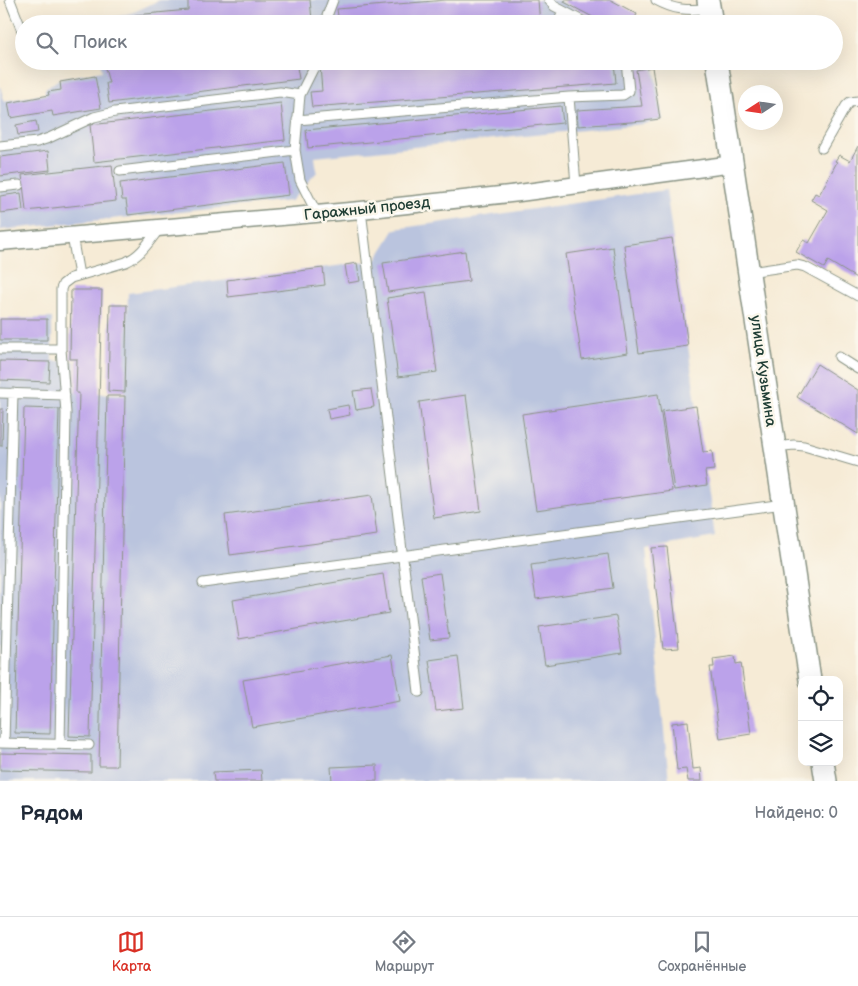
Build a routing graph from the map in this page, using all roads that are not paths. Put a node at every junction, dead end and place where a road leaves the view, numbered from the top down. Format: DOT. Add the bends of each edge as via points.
graph roads {
  1 [pos="10,0"];
  2 [pos="333,0"];
  3 [pos="548,0"];
  4 [pos="656,0"];
  5 [pos="563,11"];
  6 [pos="710,11"];
  7 [pos="16,15"];
  8 [pos="327,15"];
  9 [pos="561,15"];
  10 [pos="571,15"];
  11 [pos="313,70"];
  12 [pos="627,70"];
  13 [pos="718,70"];
  14 [pos="300,96"];
  15 [pos="569,96"];
  16 [pos="858,101"];
  17 [pos="297,120"];
  18 [pos="0,146"];
  19 [pos="822,148"];
  20 [pos="295,150"];
  21 [pos="733,164"];
  22 [pos="120,171"];
  23 [pos="19,184"];
  24 [pos="576,185"];
  25 [pos="0,187"];
  26 [pos="361,210"];
  27 [pos="317,214"];
  28 [pos="159,229"];
  29 [pos="72,236"];
  30 [pos="0,242"];
  31 [pos="748,272"];
  32 [pos="79,276"];
  33 [pos="858,296"];
  34 [pos="0,349"];
  35 [pos="61,349"];
  36 [pos="839,357"];
  37 [pos="858,369"];
  38 [pos="0,393"];
  39 [pos="13,393"];
  40 [pos="65,395"];
  41 [pos="774,447"];
  42 [pos="858,462"];
  43 [pos="783,504"];
  44 [pos="403,556"];
  45 [pos="203,583"];
  46 [pos="809,676"];
  47 [pos="419,692"];
  48 [pos="2,743"];
  49 [pos="60,744"];
  50 [pos="89,745"];
  51 [pos="824,766"];
  52 [pos="826,781"];
  1 -- 7 [label="lane"];
  2 -- 8 [label="lane"];
  3 -- 5 [label="lane"];
  4 -- 6 [label="lane" via="680,10"];
  5 -- 9 [label="lane"];
  5 -- 10 [label="lane"];
  11 -- 14 [label="lane"];
  12 -- 15 [label="lane" via="630,86 627,94"];
  13 -- 21 [label="street, улица Кузьмина"];
  14 -- 17 [label="lane"];
  14 -- 18 [label="lane" via="280,92 115,112 94,117 37,142"];
  15 -- 17 [label="lane"];
  15 -- 24 [label="lane"];
  16 -- 19 [label="lane" via="846,106"];
  17 -- 20 [label="lane"];
  20 -- 22 [label="lane"];
  20 -- 27 [label="lane" via="300,180"];
  21 -- 24 [label="street, Гаражный проезд"];
  21 -- 31 [label="street, улица Кузьмина"];
  23 -- 25 [label="lane"];
  24 -- 26 [label="street, Гаражный проезд"];
  26 -- 27 [label="street, Гаражный проезд"];
  26 -- 44 [label="lane"];
  27 -- 28 [label="street, Гаражный проезд"];
  28 -- 29 [label="street, Гаражный проезд"];
  28 -- 32 [label="lane" via="134,258"];
  29 -- 30 [label="street, Гаражный проезд"];
  29 -- 32 [label="lane"];
  31 -- 33 [label="lane" via="797,265"];
  31 -- 41 [label="street, улица Кузьмина"];
  32 -- 35 [label="lane" via="66,280 62,289"];
  34 -- 35 [label="lane"];
  35 -- 40 [label="lane"];
  36 -- 37 [label="lane"];
  38 -- 39 [label="lane"];
  39 -- 40 [label="lane"];
  39 -- 48 [label="lane"];
  40 -- 49 [label="lane"];
  41 -- 42 [label="lane" via="804,446"];
  41 -- 43 [label="street, улица Кузьмина"];
  43 -- 44 [label="lane"];
  43 -- 46 [label="street, улица Кузьмина"];
  44 -- 45 [label="lane"];
  44 -- 47 [label="lane"];
  48 -- 49 [label="lane"];
  49 -- 50 [label="lane"];
  51 -- 52 [label="street"];
}
